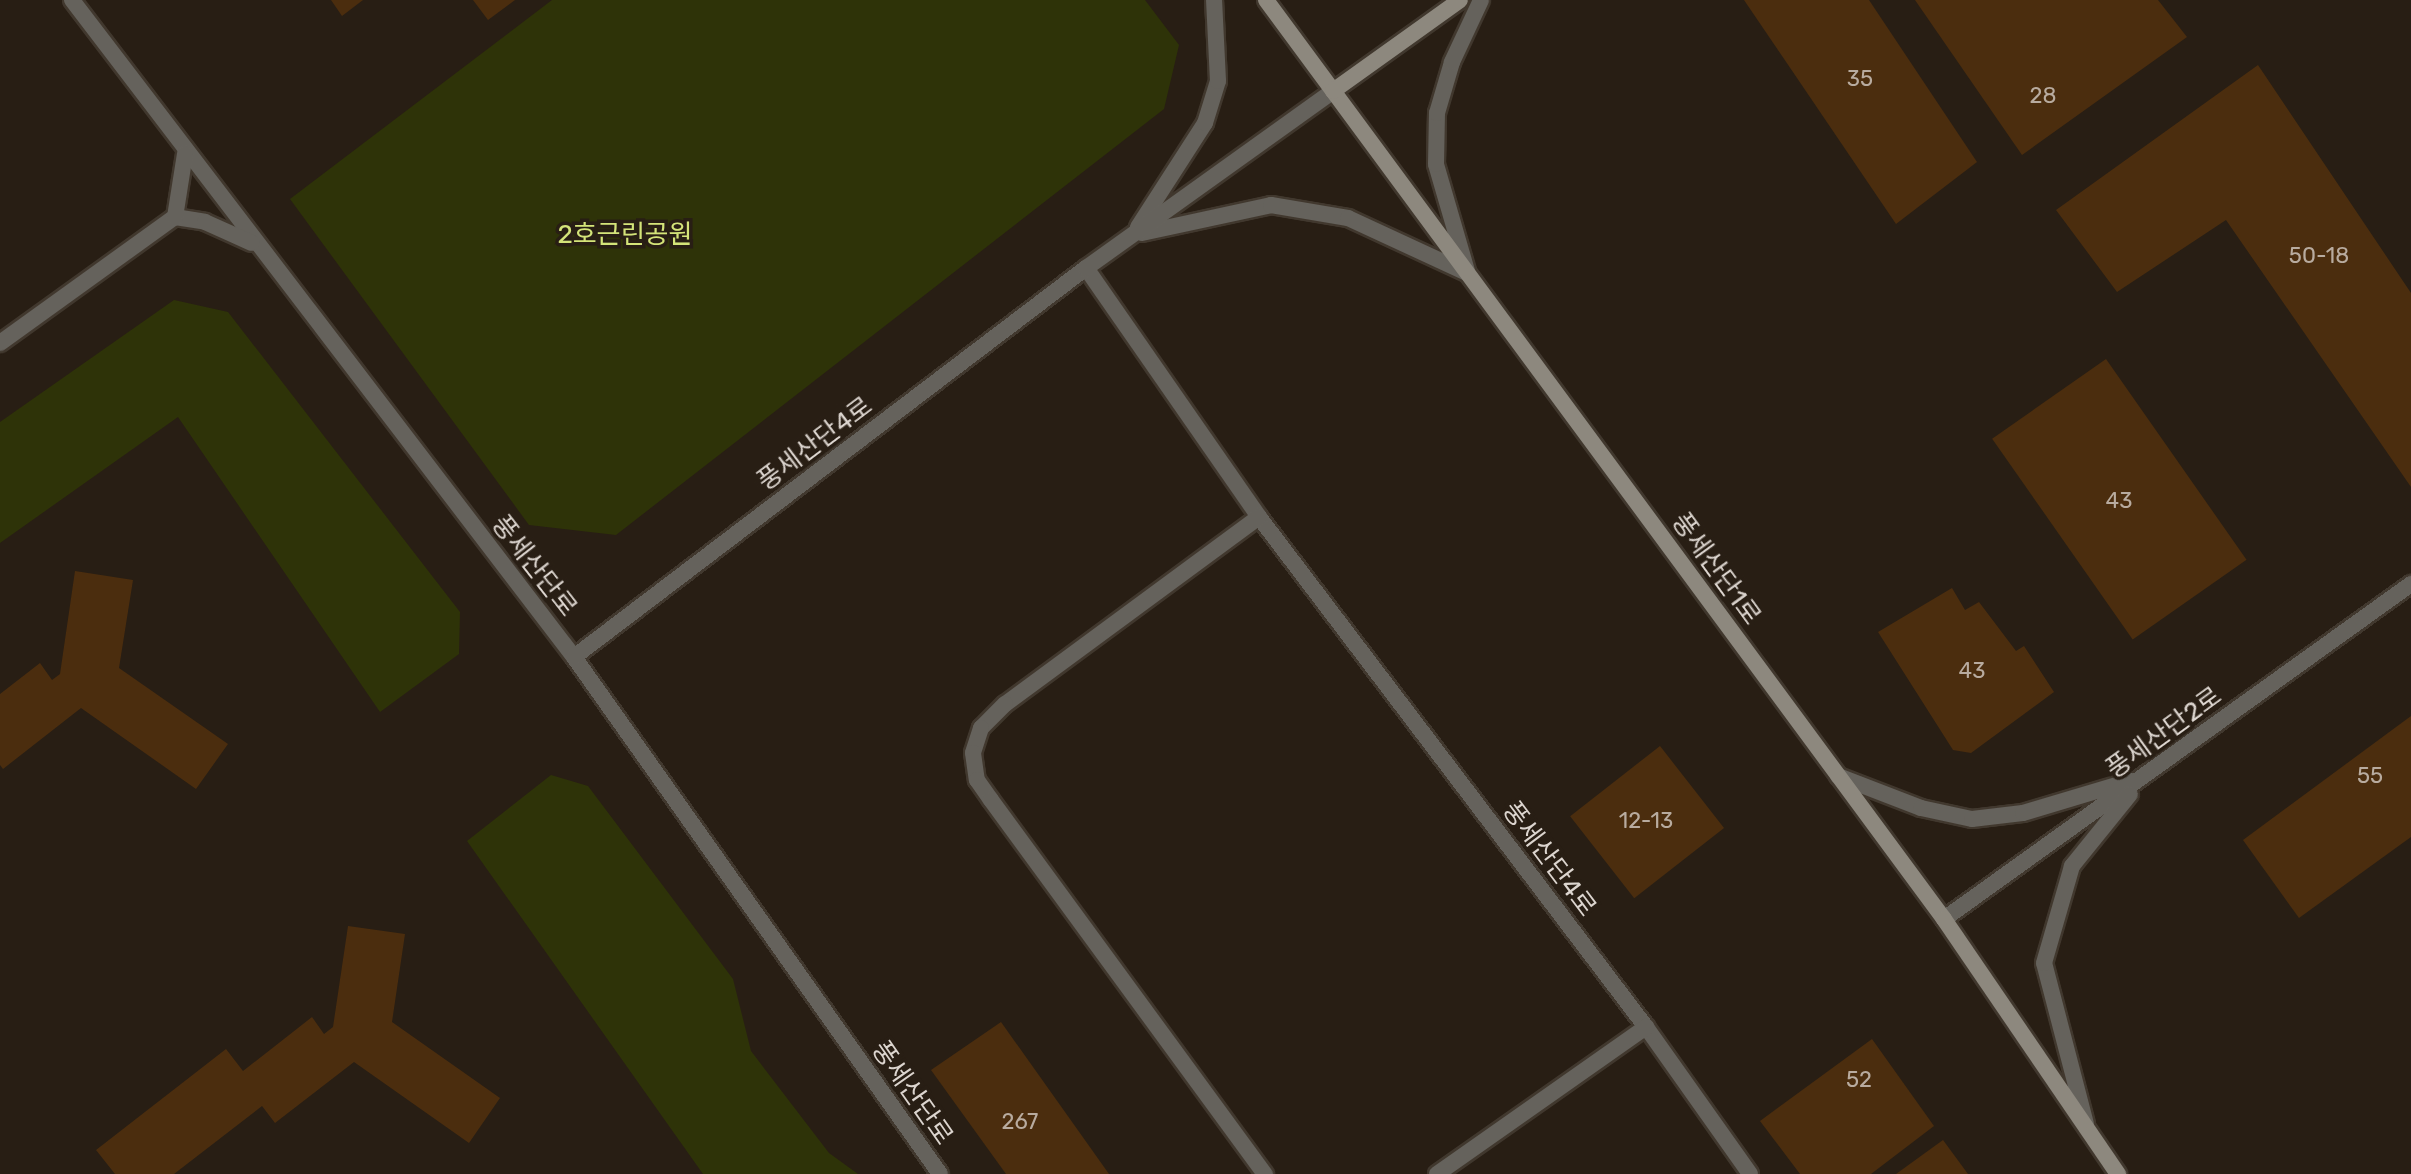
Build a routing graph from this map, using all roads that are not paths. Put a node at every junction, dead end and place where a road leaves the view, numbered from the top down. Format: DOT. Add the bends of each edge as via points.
graph roads {
  1 [pos="72,0"];
  2 [pos="1214,0"];
  3 [pos="1266,0"];
  4 [pos="1460,0"];
  5 [pos="1481,0"];
  6 [pos="1333,91"];
  7 [pos="185,154"];
  8 [pos="175,217"];
  9 [pos="1132,235"];
  10 [pos="255,244"];
  11 [pos="1086,268"];
  12 [pos="1467,273"];
  13 [pos="0,343"];
  14 [pos="1259,517"];
  15 [pos="2411,584"];
  16 [pos="574,657"];
  17 [pos="1838,776"];
  18 [pos="2144,777"];
  19 [pos="1944,919"];
  20 [pos="1646,1027"];
  21 [pos="2088,1130"];
  22 [pos="940,1174"];
  23 [pos="1265,1174"];
  24 [pos="1437,1174"];
  25 [pos="1750,1174"];
  26 [pos="2118,1174"];
  1 -- 7 [label="street, 풍세산단로"];
  2 -- 9 [label="street" via="1218,81 1205,123"];
  3 -- 6 [label="street, 풍세산단1로"];
  4 -- 6 [label="street, 풍세산단4로"];
  5 -- 12 [label="street" via="1452,62 1437,113 1436,164"];
  6 -- 9 [label="street, 풍세산단4로"];
  6 -- 12 [label="street, 풍세산단1로"];
  7 -- 8 [label="street"];
  7 -- 10 [label="street, 풍세산단로"];
  8 -- 10 [label="street" via="205,222"];
  8 -- 13 [label="street"];
  9 -- 11 [label="street, 풍세산단4로"];
  9 -- 12 [label="street" via="1271,205 1348,218"];
  10 -- 16 [label="street, 풍세산단로"];
  11 -- 14 [label="street, 풍세산단4로"];
  11 -- 16 [label="street, 풍세산단4로"];
  12 -- 17 [label="street, 풍세산단1로"];
  14 -- 20 [label="street, 풍세산단4로"];
  14 -- 23 [label="street" via="1005,704 981,728 973,753 977,780"];
  15 -- 18 [label="street, 풍세산단2로"];
  16 -- 22 [label="street, 풍세산단로"];
  17 -- 18 [label="street" via="1921,808 1972,819 2023,813"];
  17 -- 19 [label="street, 풍세산단1로"];
  18 -- 19 [label="street, 풍세산단2로"];
  18 -- 21 [label="street" via="2072,866 2044,963"];
  19 -- 21 [label="street, 풍세산단1로"];
  20 -- 24 [label="street"];
  20 -- 25 [label="street, 풍세산단4로"];
  21 -- 26 [label="street, 풍세산단1로"];
}
